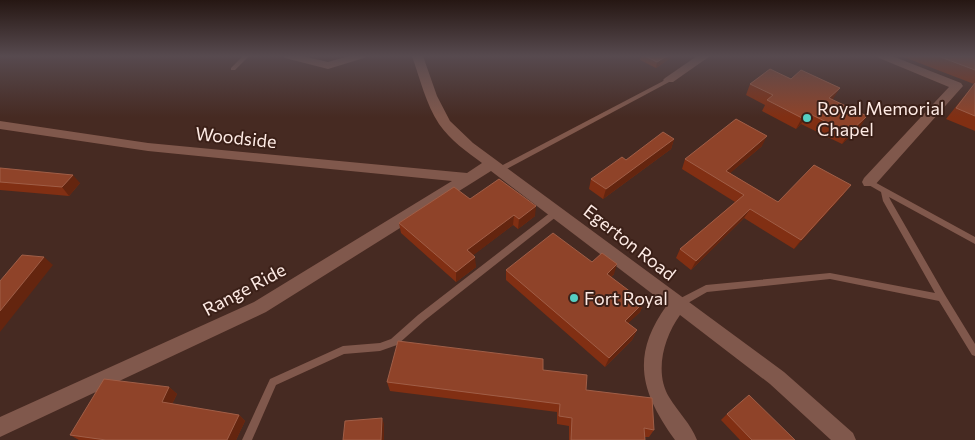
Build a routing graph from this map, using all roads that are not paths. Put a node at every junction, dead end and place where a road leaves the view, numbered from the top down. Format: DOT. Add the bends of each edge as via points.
graph roads {
  1 [pos="425,77"];
  2 [pos="674,77"];
  3 [pos="934,77"];
  4 [pos="669,80"];
  5 [pos="0,125"];
  6 [pos="497,166"];
  7 [pos="469,178"];
  8 [pos="869,182"];
  9 [pos="884,190"];
  10 [pos="558,211"];
  11 [pos="975,241"];
  12 [pos="942,298"];
  13 [pos="678,304"];
  14 [pos="975,352"];
  15 [pos="0,427"];
  16 [pos="247,440"];
  17 [pos="687,440"];
  18 [pos="846,440"];
  1 -- 6 [label="street, Egerton Road" via="445,123 468,146"];
  2 -- 4 [label="street"];
  3 -- 8 [label="street" via="957,86"];
  4 -- 6 [label="lane"];
  5 -- 7 [label="street, Woodside" via="148,147"];
  6 -- 7 [label="street, Range Ride"];
  6 -- 10 [label="street, Egerton Road"];
  7 -- 15 [label="street, Range Ride" via="260,307"];
  8 -- 9 [label="lane"];
  9 -- 11 [label="lane"];
  9 -- 12 [label="lane" via="886,201"];
  10 -- 13 [label="street, Egerton Road"];
  10 -- 16 [label="lane" via="394,342 380,348 343,350 273,382"];
  12 -- 13 [label="lane" via="830,276 706,289"];
  12 -- 14 [label="lane"];
  13 -- 17 [label="street" via="665,324 653,354 656,391"];
  13 -- 18 [label="street, Egerton Road" via="777,378"];
}
